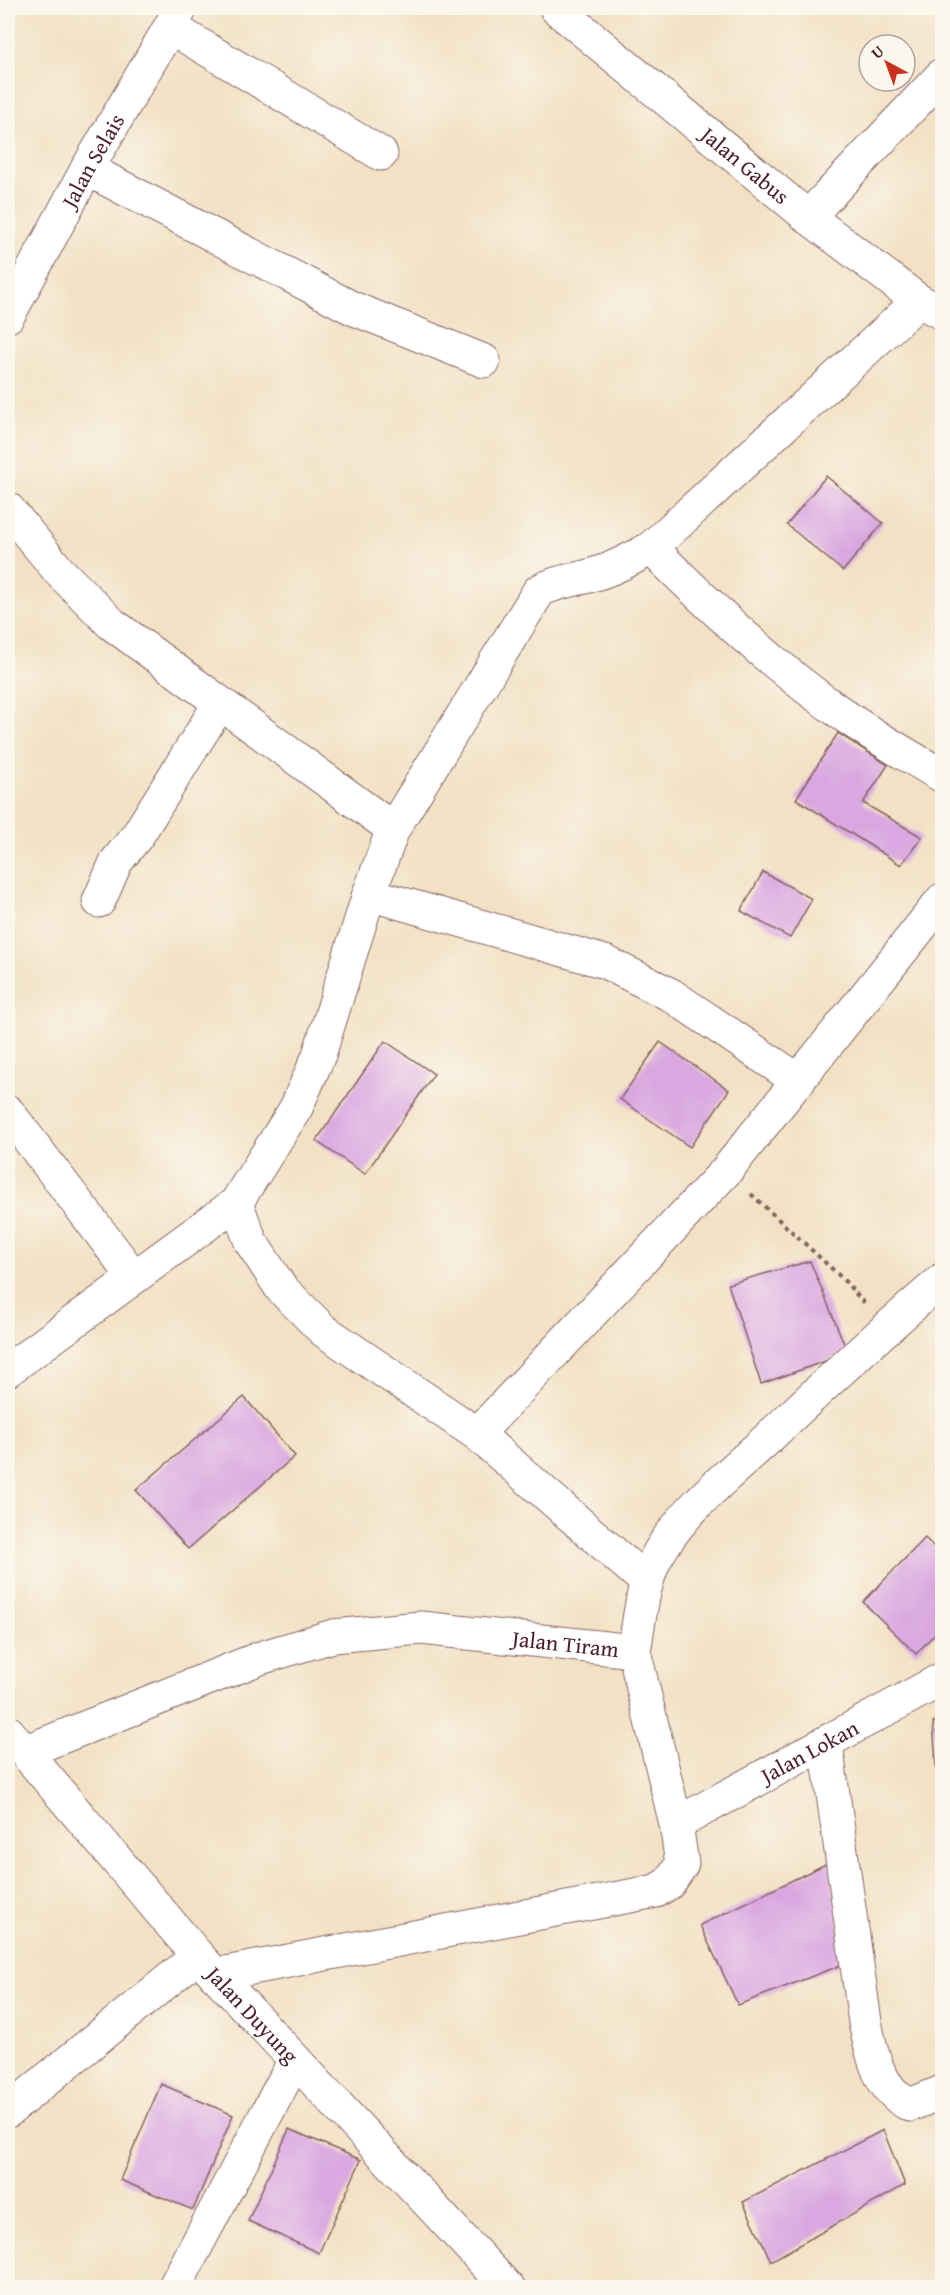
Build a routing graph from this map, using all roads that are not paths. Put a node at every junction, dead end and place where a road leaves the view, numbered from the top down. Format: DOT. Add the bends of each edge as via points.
graph roads {
  1 [pos="556,8"];
  2 [pos="175,17"];
  3 [pos="942,75"];
  4 [pos="381,154"];
  5 [pos="87,169"];
  6 [pos="808,217"];
  7 [pos="931,307"];
  8 [pos="8,316"];
  9 [pos="484,361"];
  10 [pos="8,510"];
  11 [pos="651,548"];
  12 [pos="220,703"];
  13 [pos="942,776"];
  14 [pos="393,829"];
  15 [pos="369,894"];
  16 [pos="99,900"];
  17 [pos="942,900"];
  18 [pos="799,1081"];
  19 [pos="8,1112"];
  20 [pos="236,1203"];
  21 [pos="134,1277"];
  22 [pos="942,1280"];
  23 [pos="8,1370"];
  24 [pos="477,1434"];
  25 [pos="647,1582"];
  26 [pos="634,1652"];
  27 [pos="942,1679"];
  28 [pos="16,1742"];
  29 [pos="826,1744"];
  30 [pos="676,1824"];
  31 [pos="207,1966"];
  32 [pos="295,2060"];
  33 [pos="942,2092"];
  34 [pos="8,2111"];
  35 [pos="174,2288"];
  36 [pos="508,2288"];
  1 -- 6 [label="street, Jalan Gabus"];
  2 -- 4 [label="street"];
  2 -- 5 [label="street, Jalan Selais"];
  3 -- 6 [label="street"];
  5 -- 8 [label="street, Jalan Selais"];
  5 -- 9 [label="street" via="352,308"];
  6 -- 7 [label="street, Jalan Gabus"];
  7 -- 11 [label="street"];
  10 -- 12 [label="street" via="59,571 112,624"];
  11 -- 13 [label="street" via="716,612 795,680 846,717"];
  11 -- 14 [label="street" via="591,576 553,583 539,591"];
  12 -- 14 [label="street"];
  12 -- 16 [label="street" via="116,862"];
  14 -- 15 [label="street"];
  15 -- 18 [label="street" via="605,962 671,995"];
  15 -- 20 [label="street" via="319,1055 296,1108"];
  17 -- 18 [label="street"];
  18 -- 24 [label="street" via="726,1171"];
  19 -- 21 [label="street"];
  20 -- 21 [label="street"];
  20 -- 24 [label="street" via="251,1242 281,1288 323,1330"];
  21 -- 23 [label="street"];
  22 -- 25 [label="street, Jalan Tiram" via="886,1327 714,1488 660,1551"];
  24 -- 25 [label="street"];
  25 -- 26 [label="street, Jalan Tiram"];
  26 -- 28 [label="street, Jalan Tiram" via="421,1628 333,1636"];
  26 -- 30 [label="street"];
  27 -- 29 [label="street, Jalan Lokan"];
  28 -- 31 [label="street, Jalan Duyung"];
  29 -- 30 [label="street, Jalan Lokan"];
  29 -- 33 [label="street" via="872,2052 887,2089 899,2099 910,2105"];
  30 -- 31 [label="street" via="682,1864 669,1883 656,1890"];
  31 -- 32 [label="street, Jalan Duyung"];
  31 -- 34 [label="street"];
  32 -- 35 [label="street"];
  32 -- 36 [label="street, Jalan Duyung"];
}
